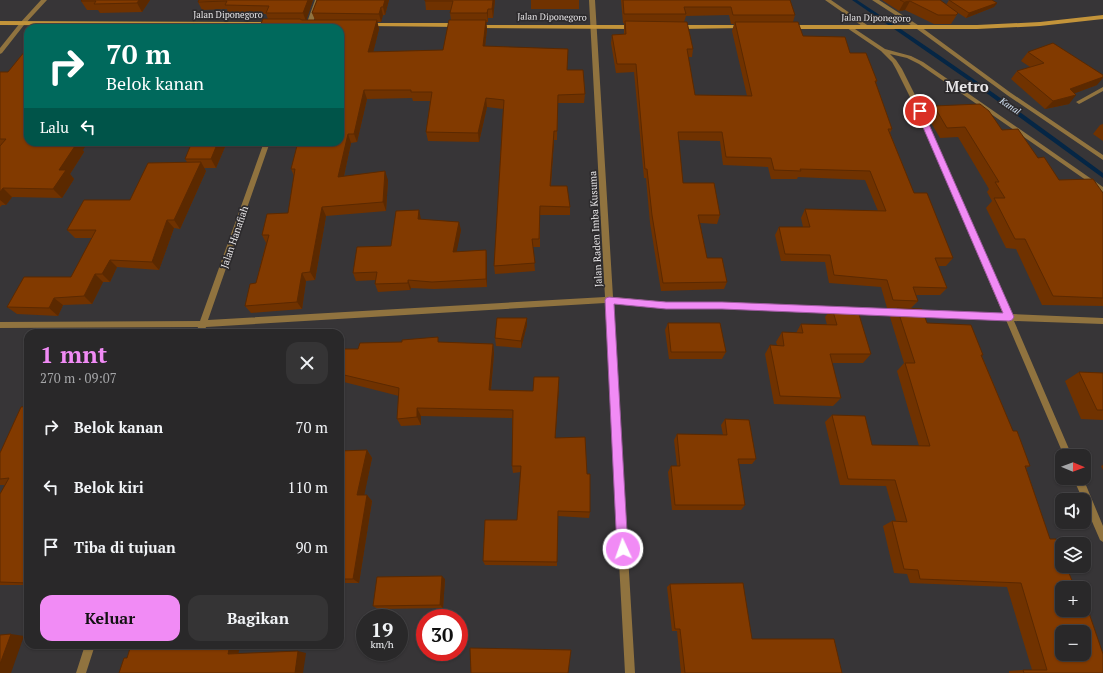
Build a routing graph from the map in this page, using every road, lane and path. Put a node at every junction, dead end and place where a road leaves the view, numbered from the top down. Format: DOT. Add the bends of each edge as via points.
graph roads {
  1 [pos="44,0"];
  2 [pos="318,0"];
  3 [pos="592,0"];
  4 [pos="828,0"];
  5 [pos="874,0"];
  6 [pos="1103,18"];
  7 [pos="0,23"];
  8 [pos="22,24"];
  9 [pos="277,24"];
  10 [pos="309,24"];
  11 [pos="364,24"];
  12 [pos="594,27"];
  13 [pos="642,27"];
  14 [pos="674,27"];
  15 [pos="753,27"];
  16 [pos="785,27"];
  17 [pos="849,27"];
  18 [pos="867,27"];
  19 [pos="919,28"];
  20 [pos="883,50"];
  21 [pos="0,52"];
  22 [pos="1103,89"];
  23 [pos="1079,102"];
  24 [pos="266,146"];
  25 [pos="1103,158"];
  26 [pos="1103,190"];
  27 [pos="609,300"];
  28 [pos="1009,317"];
  29 [pos="1103,322"];
  30 [pos="203,324"];
  31 [pos="0,325"];
  32 [pos="201,329"];
  33 [pos="1065,449"];
  34 [pos="1081,485"];
  35 [pos="1103,537"];
  36 [pos="89,649"];
  37 [pos="80,673"];
  38 [pos="630,673"];
  1 -- 8 [label="street"];
  2 -- 10 [label="street"];
  3 -- 12 [label="street, Jalan Raden Imba Kusuma"];
  4 -- 18 [label="street"];
  5 -- 19 [label="street"];
  6 -- 19 [label="street, Jalan Diponegoro" via="977,27"];
  7 -- 8 [label="street, Jalan Diponegoro"];
  8 -- 9 [label="street, Jalan Diponegoro"];
  8 -- 21 [label="street"];
  11 -- 12 [label="street, Jalan Diponegoro"];
  12 -- 13 [label="street, Jalan Diponegoro"];
  12 -- 27 [label="street, Jalan Raden Imba Kusuma"];
  14 -- 15 [label="street"];
  16 -- 17 [label="street, Jalan Diponegoro"];
  17 -- 18 [label="street, Jalan Diponegoro"];
  17 -- 20 [label="street"];
  18 -- 19 [label="street, Jalan Diponegoro"];
  19 -- 25 [label="street"];
  20 -- 26 [label="street" via="921,63"];
  20 -- 28 [label="street" via="899,69 920,111"];
  22 -- 23 [label="street"];
  24 -- 30 [label="street, Jalan Hanafiah"];
  27 -- 28 [label="street" via="666,305"];
  27 -- 30 [label="street"];
  27 -- 38 [label="street, Jalan Raden Imba Kusuma"];
  28 -- 29 [label="street"];
  28 -- 33 [label="street"];
  30 -- 31 [label="street"];
  30 -- 32 [label="street, Jalan Hanafiah"];
  34 -- 35 [label="street"];
  36 -- 37 [label="street"];
}
